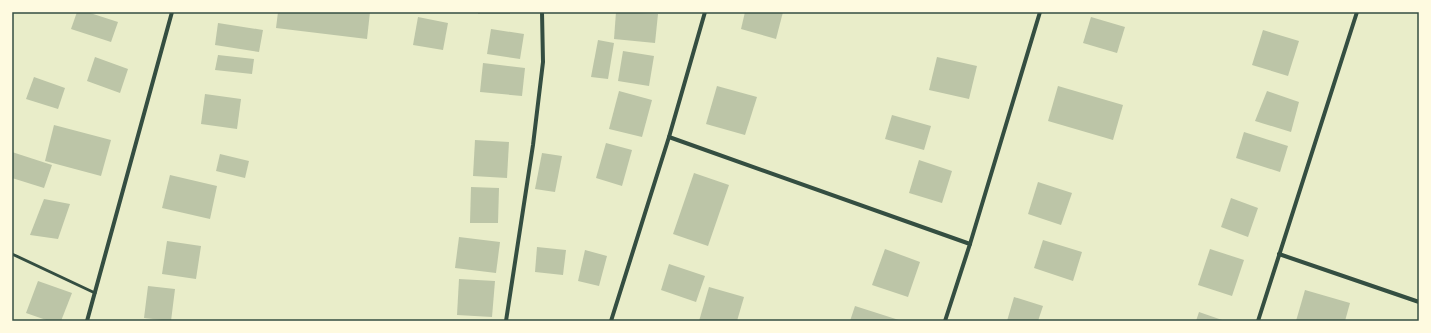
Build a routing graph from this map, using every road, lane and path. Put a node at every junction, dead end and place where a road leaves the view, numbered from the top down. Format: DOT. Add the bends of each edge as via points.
graph roads {
  1 [pos="172,12"];
  2 [pos="542,12"];
  3 [pos="705,12"];
  4 [pos="1040,12"];
  5 [pos="1357,12"];
  6 [pos="669,137"];
  7 [pos="970,244"];
  8 [pos="12,254"];
  9 [pos="1279,254"];
  10 [pos="95,293"];
  11 [pos="1419,302"];
  12 [pos="87,321"];
  13 [pos="506,321"];
  14 [pos="610,321"];
  15 [pos="945,321"];
  16 [pos="1258,321"];
  1 -- 10 [label="street"];
  2 -- 13 [label="street" via="543,62"];
  3 -- 6 [label="street"];
  4 -- 7 [label="street"];
  5 -- 9 [label="street"];
  6 -- 7 [label="street"];
  6 -- 14 [label="street"];
  7 -- 15 [label="street"];
  8 -- 10 [label="lane"];
  9 -- 11 [label="street"];
  9 -- 16 [label="street"];
  10 -- 12 [label="street"];
}
